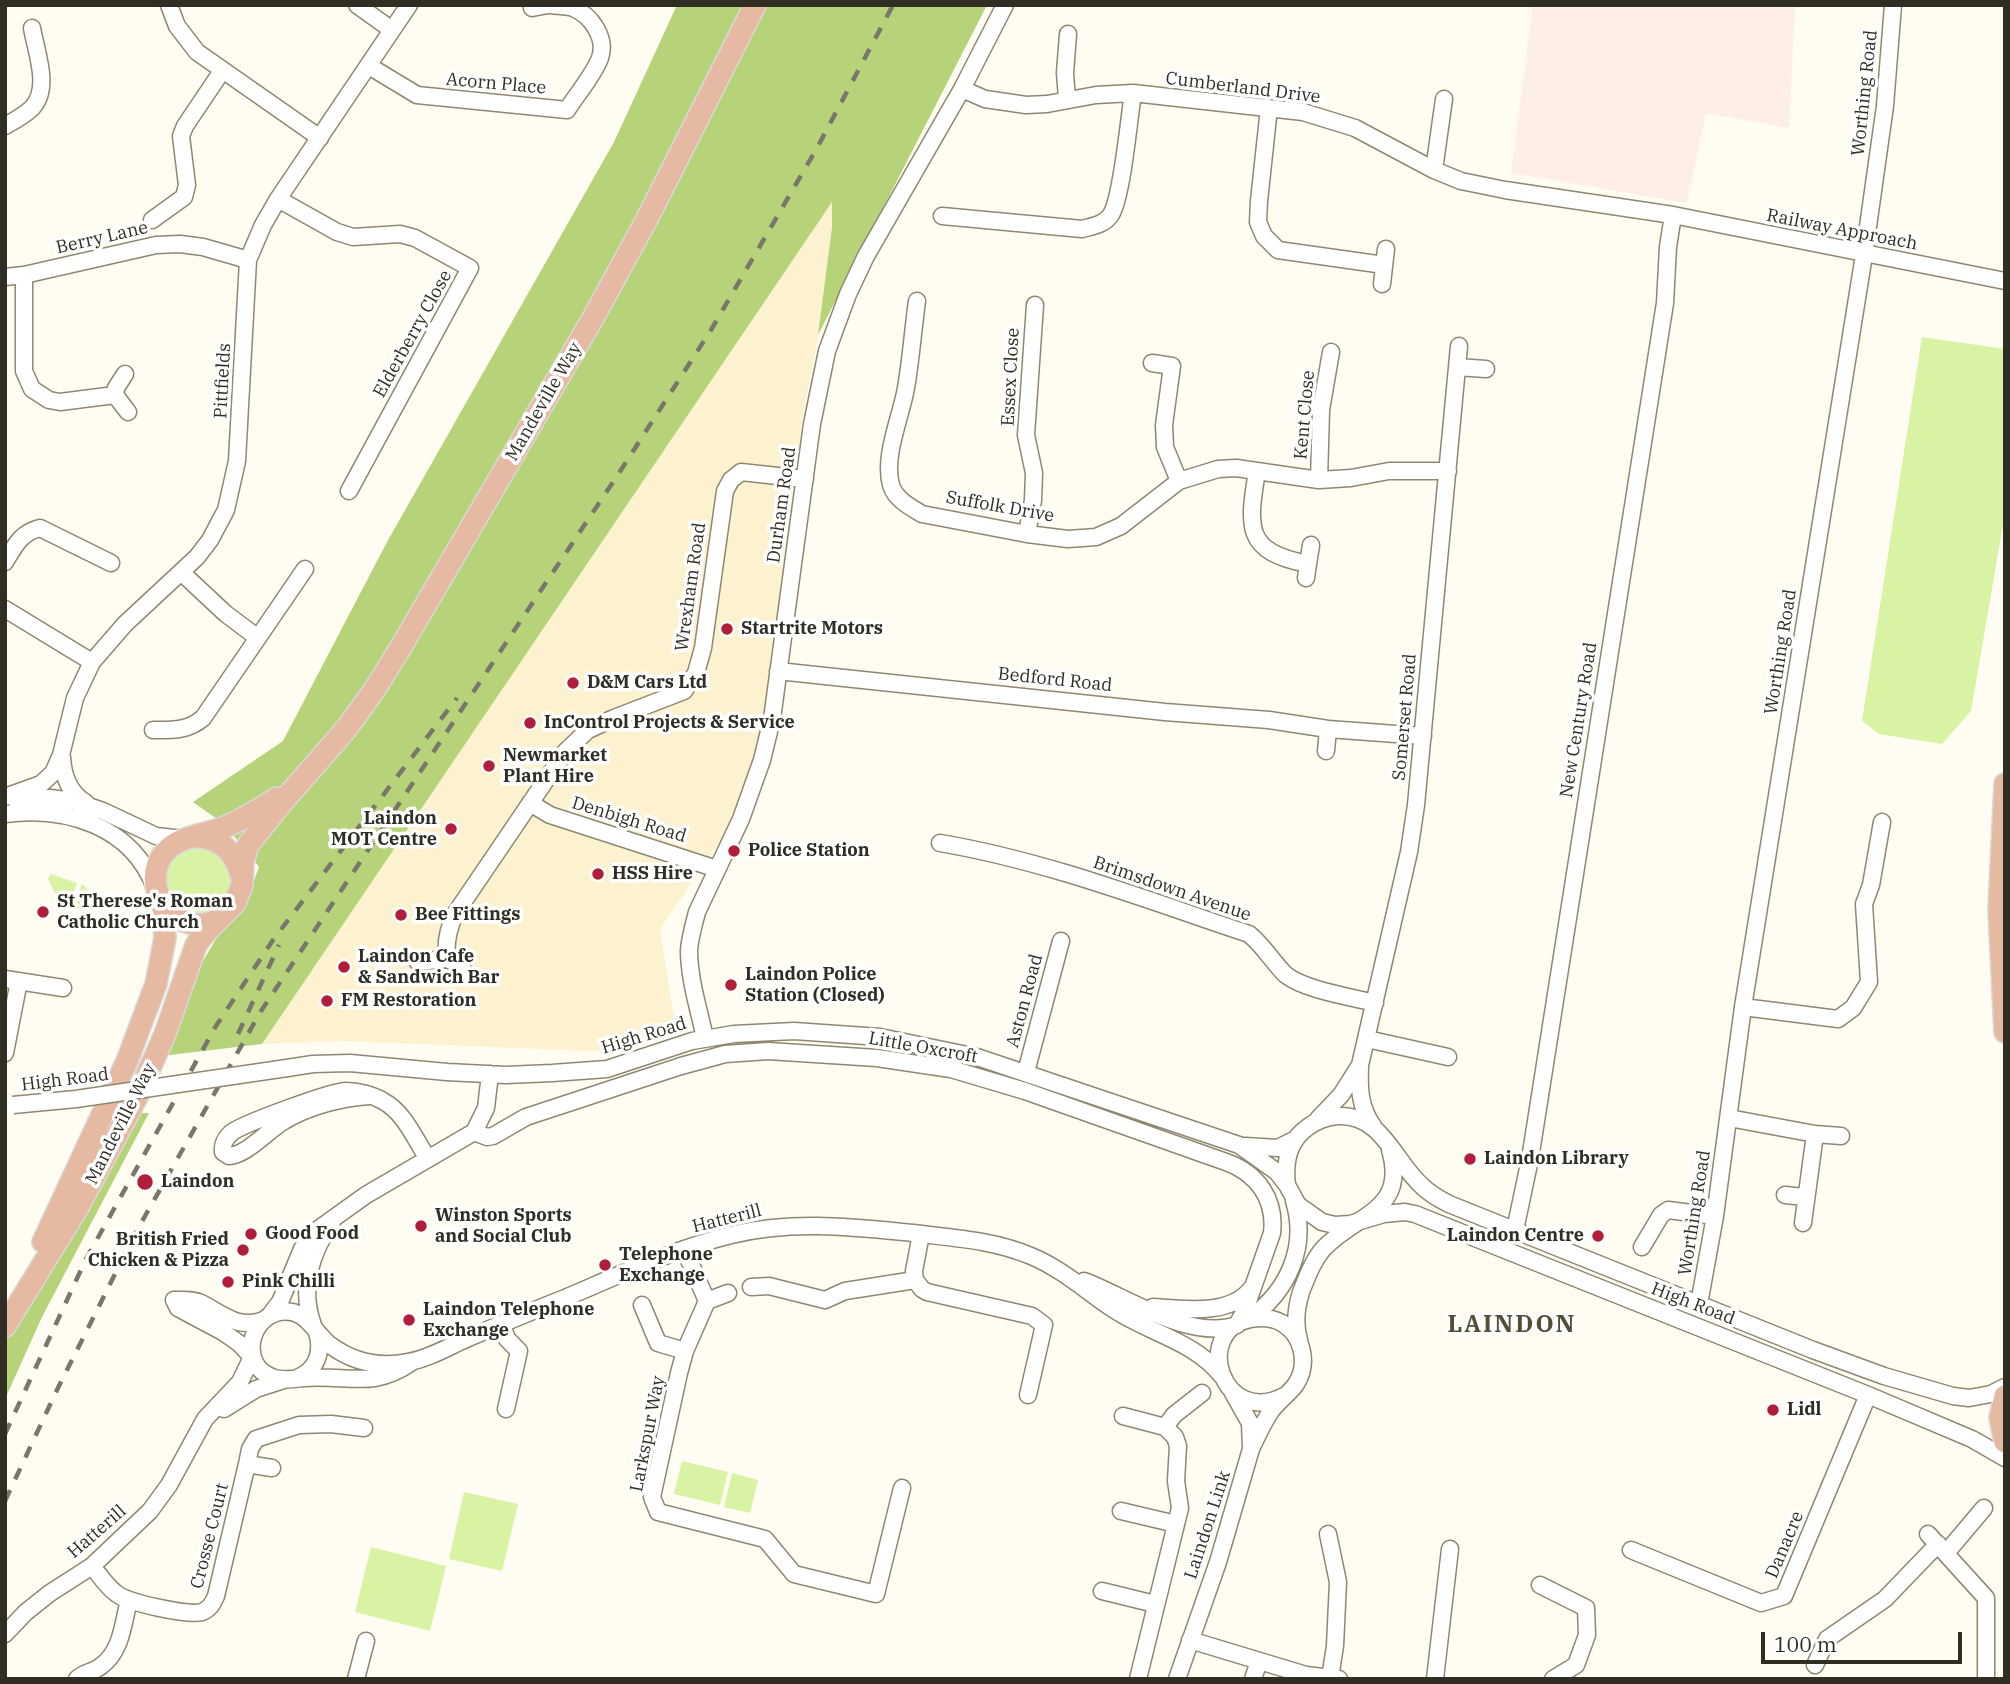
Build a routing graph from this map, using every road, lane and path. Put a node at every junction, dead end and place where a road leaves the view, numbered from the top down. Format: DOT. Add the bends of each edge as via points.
graph roads {
  1 [pos="169,5"];
  2 [pos="357,5"];
  3 [pos="408,5"];
  4 [pos="755,5"];
  5 [pos="1005,5"];
  6 [pos="1893,5"];
  7 [pos="544,6"];
  8 [pos="32,28"];
  9 [pos="392,30"];
  10 [pos="1068,34"];
  11 [pos="369,66"];
  12 [pos="222,71"];
  13 [pos="962,89"];
  14 [pos="1133,93"];
  15 [pos="1067,99"];
  16 [pos="1444,99"];
  17 [pos="1269,108"];
  18 [pos="5,126"];
  19 [pos="320,138"];
  20 [pos="1434,170"];
  21 [pos="278,199"];
  22 [pos="1673,215"];
  23 [pos="943,216"];
  24 [pos="152,219"];
  25 [pos="1864,254"];
  26 [pos="248,260"];
  27 [pos="24,275"];
  28 [pos="5,277"];
  29 [pos="2005,281"];
  30 [pos="1382,284"];
  31 [pos="917,301"];
  32 [pos="1035,305"];
  33 [pos="1459,346"];
  34 [pos="1331,352"];
  35 [pos="1152,363"];
  36 [pos="1458,367"];
  37 [pos="1486,369"];
  38 [pos="125,373"];
  39 [pos="114,396"];
  40 [pos="128,412"];
  41 [pos="1257,471"];
  42 [pos="1448,471"];
  43 [pos="805,479"];
  44 [pos="1319,480"];
  45 [pos="1179,481"];
  46 [pos="349,491"];
  47 [pos="1027,534"];
  48 [pos="1311,545"];
  49 [pos="5,562"];
  50 [pos="111,563"];
  51 [pos="304,569"];
  52 [pos="181,572"];
  53 [pos="5,609"];
  54 [pos="258,638"];
  55 [pos="92,662"];
  56 [pos="778,671"];
  57 [pos="1328,729"];
  58 [pos="153,730"];
  59 [pos="1423,736"];
  60 [pos="63,748"];
  61 [pos="1326,751"];
  62 [pos="302,779"];
  63 [pos="2005,784"];
  64 [pos="5,799"];
  65 [pos="530,803"];
  66 [pos="94,807"];
  67 [pos="5,814"];
  68 [pos="1882,822"];
  69 [pos="188,838"];
  70 [pos="940,843"];
  71 [pos="717,869"];
  72 [pos="242,876"];
  73 [pos="160,899"];
  74 [pos="222,917"];
  75 [pos="1061,941"];
  76 [pos="447,958"];
  77 [pos="418,962"];
  78 [pos="468,976"];
  79 [pos="12,980"];
  80 [pos="63,988"];
  81 [pos="1376,1003"];
  82 [pos="1743,1007"];
  83 [pos="2005,1032"];
  84 [pos="705,1038"];
  85 [pos="1367,1039"];
  86 [pos="5,1053"];
  87 [pos="1448,1057"];
  88 [pos="1360,1065"];
  89 [pos="1026,1072"];
  90 [pos="490,1074"];
  91 [pos="369,1096"];
  92 [pos="9,1105"];
  93 [pos="1729,1118"];
  94 [pos="1314,1122"];
  95 [pos="1376,1129"];
  96 [pos="474,1132"];
  97 [pos="1815,1134"];
  98 [pos="1840,1136"];
  99 [pos="1294,1140"];
  100 [pos="1239,1145"];
  101 [pos="1390,1147"];
  102 [pos="428,1160"];
  103 [pos="1287,1185"];
  104 [pos="1785,1195"];
  105 [pos="1805,1197"];
  106 [pos="1294,1200"];
  107 [pos="337,1216"];
  108 [pos="1714,1216"];
  109 [pos="1362,1220"];
  110 [pos="1803,1223"];
  111 [pos="1515,1230"];
  112 [pos="921,1234"];
  113 [pos="1642,1247"];
  114 [pos="684,1249"];
  115 [pos="1066,1274"];
  116 [pos="915,1280"];
  117 [pos="1256,1280"];
  118 [pos="751,1287"];
  119 [pos="728,1293"];
  120 [pos="707,1301"];
  121 [pos="1137,1304"];
  122 [pos="1699,1304"];
  123 [pos="642,1305"];
  124 [pos="267,1318"];
  125 [pos="1242,1322"];
  126 [pos="502,1324"];
  127 [pos="5,1325"];
  128 [pos="315,1328"];
  129 [pos="1301,1345"];
  130 [pos="685,1351"];
  131 [pos="252,1357"];
  132 [pos="412,1362"];
  133 [pos="288,1380"];
  134 [pos="1224,1381"];
  135 [pos="2005,1387"];
  136 [pos="1202,1393"];
  137 [pos="1028,1395"];
  138 [pos="1286,1395"];
  139 [pos="1868,1395"];
  140 [pos="2005,1396"];
  141 [pos="506,1409"];
  142 [pos="1123,1416"];
  143 [pos="1165,1427"];
  144 [pos="364,1428"];
  145 [pos="194,1442"];
  146 [pos="2005,1442"];
  147 [pos="1251,1449"];
  148 [pos="2005,1458"];
  149 [pos="247,1464"];
  150 [pos="272,1468"];
  151 [pos="902,1488"];
  152 [pos="1983,1508"];
  153 [pos="1121,1511"];
  154 [pos="1176,1524"];
  155 [pos="1328,1534"];
  156 [pos="1938,1544"];
  157 [pos="1450,1549"];
  158 [pos="1632,1550"];
  159 [pos="92,1566"];
  160 [pos="1540,1584"];
  161 [pos="1102,1591"];
  162 [pos="129,1600"];
  163 [pos="1155,1604"];
  164 [pos="5,1634"];
  165 [pos="1190,1640"];
  166 [pos="366,1641"];
  167 [pos="1259,1661"];
  168 [pos="1815,1665"];
  169 [pos="1330,1678"];
  170 [pos="77,1679"];
  171 [pos="356,1679"];
  172 [pos="1138,1679"];
  173 [pos="1177,1679"];
  174 [pos="1253,1679"];
  175 [pos="1339,1679"];
  176 [pos="1434,1679"];
  177 [pos="1553,1679"];
  178 [pos="1986,1679"];
  1 -- 12 [label="street" via="177,26 197,52"];
  2 -- 9 [label="street"];
  3 -- 9 [label="street, Pittfields"];
  4 -- 62 [label="main road, Mandeville Way" via="602,302 401,647 362,708"];
  5 -- 13 [label="street, Durham Road"];
  6 -- 25 [label="street, Worthing Road" via="1885,106"];
  7 -- 11 [label="street, Acorn Place" via="571,7 585,14 601,40 599,59 567,110 417,95"];
  8 -- 18 [label="street" via="40,93 31,110"];
  9 -- 11 [label="street, Pittfields"];
  10 -- 15 [label="street"];
  11 -- 19 [label="street, Pittfields"];
  12 -- 19 [label="street"];
  12 -- 24 [label="street" via="181,136 186,193"];
  13 -- 15 [label="street, Cumberland Drive" via="1002,103 1047,104"];
  13 -- 43 [label="street, Durham Road" via="848,293 820,379"];
  14 -- 15 [label="street, Cumberland Drive"];
  14 -- 17 [label="street, Cumberland Drive"];
  14 -- 23 [label="street" via="1118,196 1112,214 1102,224 1082,229"];
  16 -- 20 [label="street"];
  17 -- 20 [label="street, Cumberland Drive" via="1303,112 1355,128"];
  17 -- 30 [label="street" via="1258,222 1264,236 1278,250 1385,257"];
  19 -- 21 [label="street, Pittfields"];
  20 -- 22 [label="street, Cumberland Drive" via="1505,190"];
  21 -- 26 [label="street, Pittfields"];
  21 -- 46 [label="street, Elderberry Close" via="337,232 353,237 400,234 470,268"];
  22 -- 25 [label="street, Railway Approach"];
  22 -- 111 [label="street, New Century Road" via="1665,303"];
  25 -- 29 [label="street, Railway Approach"];
  25 -- 82 [label="street, Worthing Road"];
  26 -- 27 [label="street, Berry Lane" via="203,247 156,245"];
  26 -- 52 [label="street, Pittfields" via="234,482 210,540"];
  27 -- 28 [label="street, Berry Lane"];
  27 -- 39 [label="street" via="24,371 32,389 60,402"];
  31 -- 47 [label="street, Suffolk Drive" via="908,378 890,454 891,486 907,506 922,514"];
  32 -- 47 [label="street, Essex Close" via="1026,435 1034,473"];
  33 -- 36 [label="street, Somerset Road"];
  34 -- 44 [label="street, Kent Close" via="1321,410"];
  35 -- 45 [label="street" via="1180,367 1164,425 1165,447"];
  36 -- 37 [label="street"];
  36 -- 42 [label="street, Somerset Road"];
  38 -- 39 [label="street"];
  39 -- 40 [label="street"];
  41 -- 44 [label="street, Suffolk Drive"];
  41 -- 45 [label="street, Suffolk Drive" via="1218,469"];
  41 -- 48 [label="street" via="1252,527 1258,544 1307,571"];
  42 -- 44 [label="street, Suffolk Drive" via="1389,471"];
  42 -- 59 [label="street, Somerset Road"];
  43 -- 56 [label="street, Durham Road"];
  43 -- 65 [label="street, Wrexham Road" via="741,472 731,480 725,491 704,648 696,673 684,691 588,730 565,752"];
  45 -- 47 [label="street, Suffolk Drive" via="1121,526 1096,537"];
  49 -- 50 [label="street" via="28,531 40,528"];
  51 -- 54 [label="street"];
  52 -- 54 [label="street"];
  52 -- 55 [label="street, Pittfields"];
  53 -- 55 [label="street"];
  54 -- 58 [label="street" via="203,719 180,729"];
  55 -- 60 [label="street, Pittfields" via="75,698"];
  56 -- 57 [label="street, Bedford Road"];
  56 -- 71 [label="street, Durham Road" via="762,760"];
  57 -- 59 [label="street, Bedford Road"];
  57 -- 61 [label="street"];
  59 -- 81 [label="street, Somerset Road" via="1409,852"];
  60 -- 64 [label="street" via="56,768 44,782"];
  60 -- 66 [label="street" via="70,787"];
  62 -- 69 [label="main road, Mandeville Way" via="248,816"];
  62 -- 72 [label="main road, Mandeville Way" via="251,841"];
  63 -- 83 [label="main road" via="1999,910"];
  64 -- 66 [label="street" via="50,798"];
  65 -- 71 [label="street, Denbigh Road" via="550,815"];
  65 -- 76 [label="street, Wrexham Road" via="455,914"];
  66 -- 69 [label="street" via="156,836"];
  67 -- 73 [label="street" via="57,813 101,827 138,859"];
  68 -- 82 [label="street" via="1864,904 1869,982 1853,1009 1838,1019"];
  69 -- 72 [label="main road" via="222,844 235,858"];
  69 -- 73 [label="main road, Mandeville Way" via="164,853 158,865 155,875"];
  70 -- 81 [label="street, Brimsdown Avenue" via="1050,867 1249,934 1287,975 1321,990"];
  71 -- 84 [label="street, Durham Road" via="697,912 689,949"];
  72 -- 74 [label="main road, Mandeville Way" via="240,894"];
  73 -- 74 [label="main road" via="176,918 191,924 208,924"];
  73 -- 127 [label="main road, Mandeville Way" via="164,953 156,984 122,1070"];
  74 -- 127 [label="main road, Mandeville Way" via="196,945 138,1095 78,1207"];
  75 -- 89 [label="street, Aston Road"];
  76 -- 77 [label="street"];
  76 -- 78 [label="street"];
  79 -- 80 [label="street"];
  79 -- 86 [label="street"];
  81 -- 85 [label="street, Somerset Road"];
  82 -- 93 [label="street, Worthing Road"];
  84 -- 89 [label="street, High Road" via="783,1031 858,1035 977,1057"];
  84 -- 90 [label="street, High Road" via="607,1069"];
  85 -- 87 [label="street"];
  85 -- 88 [label="street, Somerset Road"];
  88 -- 94 [label="street, Somerset Road" via="1341,1095"];
  88 -- 95 [label="street, Somerset Road" via="1360,1096"];
  89 -- 100 [label="street, High Road"];
  90 -- 92 [label="street, High Road, bridge" via="363,1063 313,1064"];
  90 -- 96 [label="street" via="484,1115"];
  91 -- 91 [label="street" via="306,1111 268,1131 239,1154 223,1152 223,1143 232,1133 256,1120 338,1092"];
  91 -- 102 [label="street" via="396,1110"];
  93 -- 97 [label="street"];
  93 -- 108 [label="street, Worthing Road"];
  94 -- 95 [label="street, High Road" via="1345,1116"];
  94 -- 99 [label="street"];
  95 -- 101 [label="street, High Road"];
  96 -- 102 [label="street, Little Oxcroft"];
  96 -- 117 [label="street, Little Oxcroft" via="493,1136 526,1117 725,1054 837,1055 951,1069 1118,1123 1245,1171 1263,1188 1273,1223"];
  97 -- 98 [label="street"];
  97 -- 105 [label="street"];
  99 -- 100 [label="street, High Road" via="1278,1148"];
  99 -- 103 [label="street, High Road" via="1286,1160"];
  100 -- 103 [label="street, High Road" via="1268,1164"];
  101 -- 109 [label="street" via="1394,1162 1390,1193"];
  101 -- 111 [label="street, High Road" via="1430,1193"];
  102 -- 107 [label="street, Little Oxcroft"];
  103 -- 106 [label="street, High Road"];
  104 -- 105 [label="street"];
  105 -- 110 [label="street"];
  106 -- 109 [label="street, High Road" via="1322,1222 1335,1225"];
  106 -- 125 [label="street" via="1300,1236 1295,1259 1273,1298"];
  107 -- 124 [label="street, Little Oxcroft" via="309,1237 280,1302"];
  107 -- 128 [label="street" via="309,1270 307,1299"];
  108 -- 113 [label="street" via="1668,1210 1642,1231"];
  108 -- 122 [label="street, Worthing Road"];
  109 -- 129 [label="street" via="1323,1250 1309,1273 1296,1314"];
  109 -- 139 [label="street, High Road" via="1395,1212 1415,1214"];
  111 -- 122 [label="street, High Road"];
  112 -- 114 [label="street, Hatterill" via="801,1225 731,1234"];
  112 -- 115 [label="street, Hatterill" via="1010,1248"];
  112 -- 116 [label="street"];
  114 -- 120 [label="street"];
  114 -- 126 [label="street, Hatterill"];
  115 -- 121 [label="street, Hatterill"];
  115 -- 134 [label="street, Hatterill" via="1114,1310 1189,1347"];
  116 -- 118 [label="street" via="845,1291 825,1300 769,1286"];
  116 -- 137 [label="street" via="927,1292 1032,1316 1044,1325"];
  117 -- 121 [label="street, Little Oxcroft" via="1247,1295 1230,1305 1171,1308"];
  117 -- 125 [label="street, Little Oxcroft"];
  119 -- 120 [label="street"];
  120 -- 130 [label="street, Larkspur Way"];
  121 -- 125 [label="street, Hatterill" via="1196,1328"];
  122 -- 135 [label="street, High Road" via="1857,1367 1953,1396 1978,1398"];
  123 -- 130 [label="street" via="658,1343"];
  124 -- 128 [label="street, Hatterill" via="289,1312"];
  124 -- 131 [label="street, Hatterill" via="253,1337"];
  124 -- 131 [label="street" via="240,1323 197,1301 174,1300 178,1308 223,1332"];
  125 -- 129 [label="street" via="1271,1318 1283,1323"];
  125 -- 134 [label="street" via="1223,1340 1219,1352"];
  126 -- 132 [label="street, Hatterill"];
  126 -- 141 [label="street" via="507,1339 519,1352"];
  128 -- 132 [label="street, Hatterill" via="339,1351 365,1362"];
  128 -- 133 [label="street, Hatterill" via="320,1347 315,1363 306,1374"];
  129 -- 138 [label="street" via="1303,1368"];
  130 -- 151 [label="street, Larkspur Way" via="653,1497 658,1511 765,1539 794,1574 876,1594"];
  131 -- 133 [label="street" via="265,1374"];
  131 -- 145 [label="street, Hatterill" via="240,1382 210,1413"];
  132 -- 133 [label="street, Hatterill" via="375,1379"];
  133 -- 145 [label="street, Hatterill" via="243,1396 215,1417"];
  134 -- 138 [label="street" via="1237,1396 1257,1403"];
  134 -- 147 [label="street, Laindon Link" via="1250,1423"];
  136 -- 143 [label="street"];
  138 -- 147 [label="street" via="1267,1417"];
  139 -- 148 [label="street, High Road" via="1972,1438"];
  139 -- 158 [label="street, Danacre" via="1784,1596 1761,1603"];
  140 -- 146 [label="main road" via="2000,1418"];
  142 -- 143 [label="street"];
  143 -- 154 [label="street" via="1178,1446 1180,1508"];
  144 -- 149 [label="street, Crosse Court" via="299,1425 256,1439"];
  145 -- 159 [label="street, Hatterill" via="150,1511"];
  147 -- 165 [label="street, Laindon Link"];
  149 -- 150 [label="street, Crosse Court"];
  149 -- 162 [label="street, Crosse Court" via="212,1604 192,1614"];
  152 -- 156 [label="street"];
  153 -- 154 [label="street"];
  154 -- 163 [label="street"];
  155 -- 169 [label="street" via="1338,1582"];
  156 -- 168 [label="street" via="1885,1599 1827,1639"];
  156 -- 178 [label="street" via="1986,1598"];
  157 -- 176 [label="street"];
  159 -- 162 [label="street, Crosse Court" via="109,1588"];
  159 -- 164 [label="street, Hatterill" via="50,1593"];
  160 -- 177 [label="street" via="1586,1608 1587,1635 1576,1665"];
  161 -- 163 [label="street"];
  162 -- 170 [label="street" via="118,1647 97,1670"];
  163 -- 172 [label="street"];
  165 -- 167 [label="street"];
  165 -- 173 [label="street, Laindon Link"];
  166 -- 171 [label="street"];
  167 -- 169 [label="street"];
  167 -- 174 [label="street"];
  169 -- 175 [label="street"];
}
